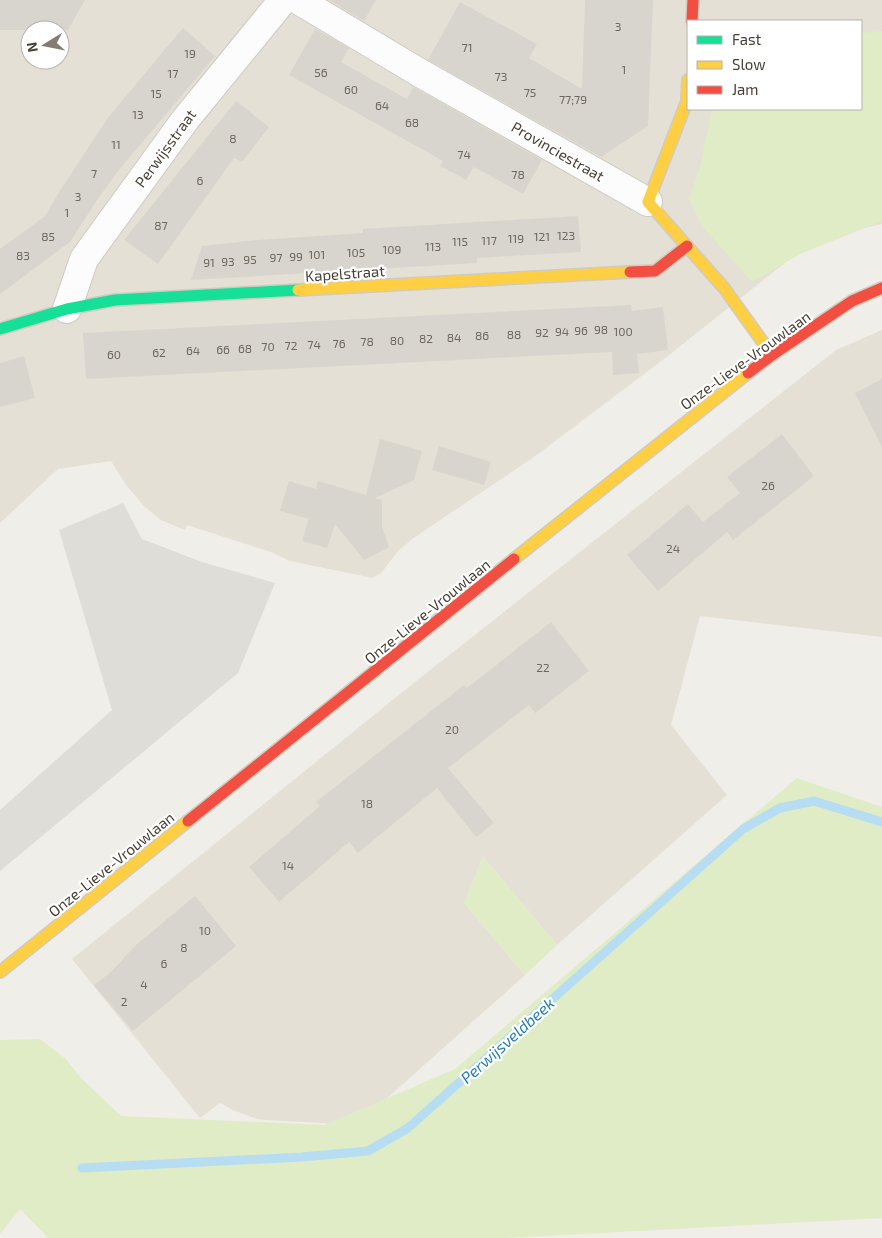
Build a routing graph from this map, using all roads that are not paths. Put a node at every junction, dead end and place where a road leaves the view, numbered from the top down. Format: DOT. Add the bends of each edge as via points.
graph roads {
  1 [pos="283,0"];
  2 [pos="298,0"];
  3 [pos="693,0"];
  4 [pos="692,20"];
  5 [pos="687,101"];
  6 [pos="648,202"];
  7 [pos="687,246"];
  8 [pos="882,288"];
  9 [pos="67,309"];
  10 [pos="0,329"];
  11 [pos="772,356"];
  12 [pos="0,972"];
  1 -- 9 [label="street, Perwijsstraat" via="185,120 84,260"];
  2 -- 6 [label="street, Provinciestraat"];
  3 -- 4 [label="main road"];
  5 -- 6 [label="main road"];
  6 -- 7 [label="main road, Provinciestraat"];
  7 -- 9 [label="main road, Kapelstraat" via="656,271 115,300"];
  7 -- 11 [label="main road, Provinciestraat" via="724,288"];
  8 -- 11 [label="main road, Onze-Lieve-Vrouwlaan" via="852,300"];
  9 -- 10 [label="main road, Kapelstraat"];
  11 -- 12 [label="main road, Onze-Lieve-Vrouwlaan"];
}
